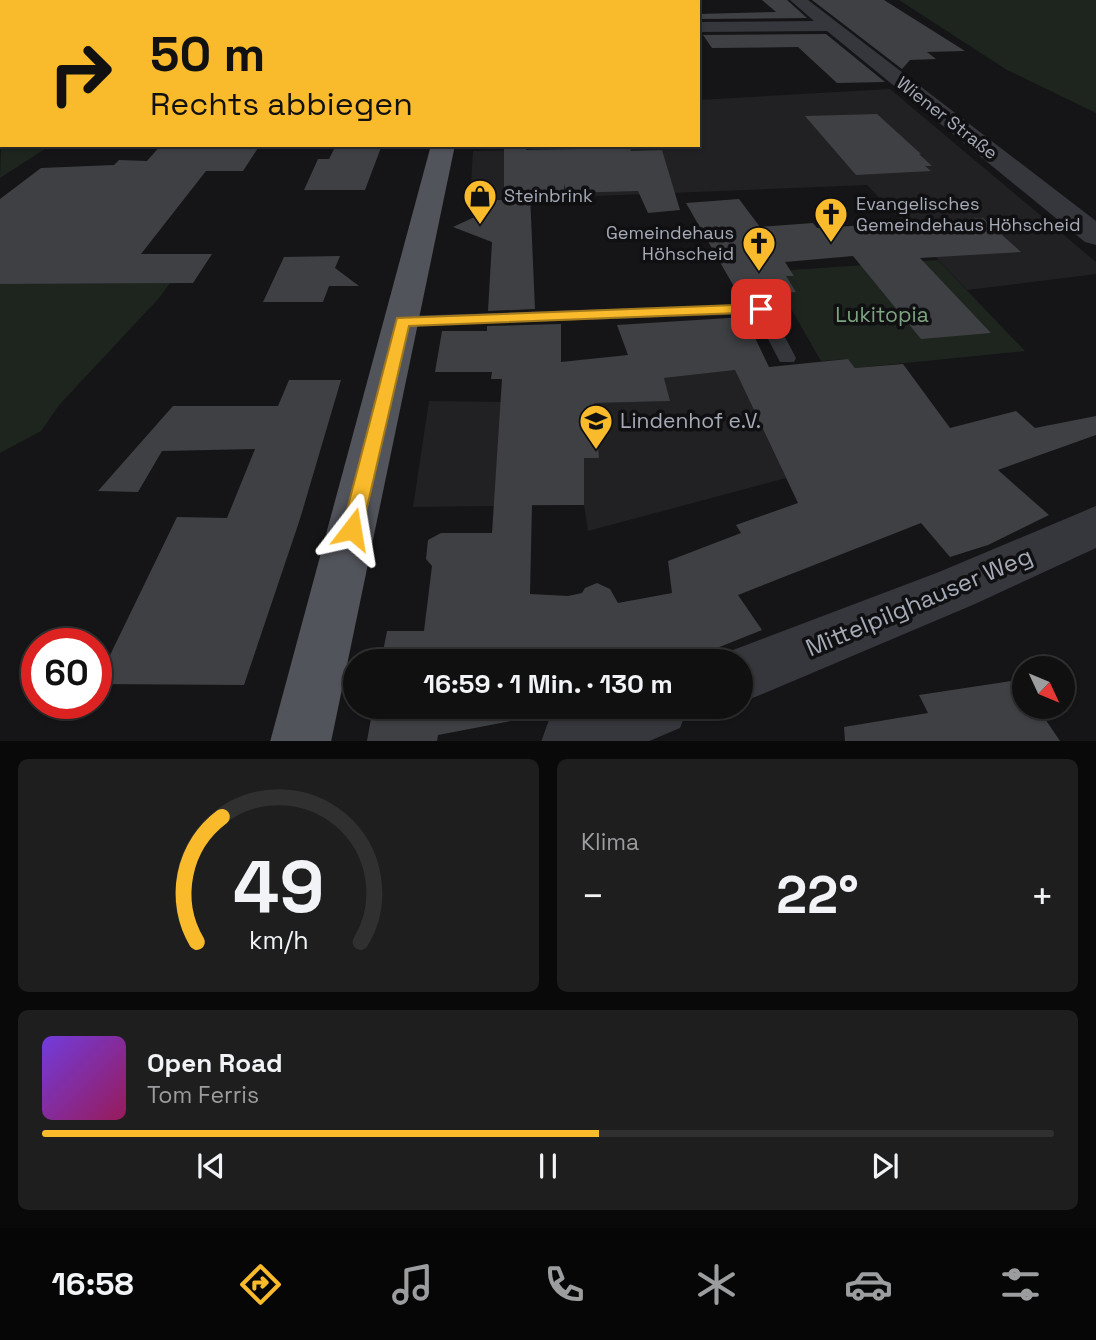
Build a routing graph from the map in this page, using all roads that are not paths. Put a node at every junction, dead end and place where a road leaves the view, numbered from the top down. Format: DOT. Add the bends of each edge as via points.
graph roads {
  1 [pos="798,0"];
  2 [pos="828,26"];
  3 [pos="700,27"];
  4 [pos="443,147"];
  5 [pos="1096,236"];
  6 [pos="403,321"];
  7 [pos="787,358"];
  8 [pos="1096,526"];
  9 [pos="753,671"];
  10 [pos="628,719"];
  11 [pos="300,741"];
  12 [pos="571,741"];
  1 -- 2 [label="street, Wiener Straße"];
  2 -- 3 [label="street"];
  2 -- 5 [label="street, Wiener Straße"];
  4 -- 6 [label="main road"];
  6 -- 7 [label="lane" via="761,309"];
  6 -- 11 [label="main road"];
  8 -- 9 [label="street, Mittelpilghauser Weg"];
  10 -- 12 [label="street"];
}
